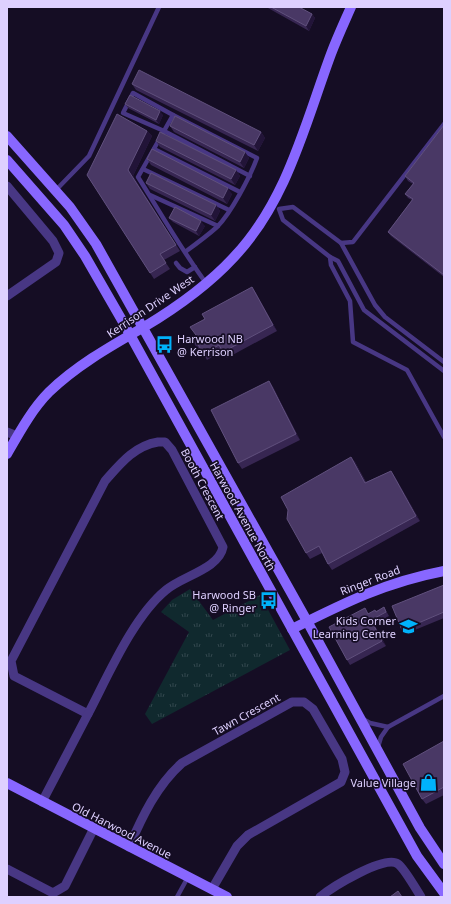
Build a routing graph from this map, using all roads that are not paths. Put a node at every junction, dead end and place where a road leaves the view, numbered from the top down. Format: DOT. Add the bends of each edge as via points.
graph roads {
  1 [pos="159,7"];
  2 [pos="349,8"];
  3 [pos="173,114"];
  4 [pos="444,124"];
  5 [pos="164,131"];
  6 [pos="7,136"];
  7 [pos="154,149"];
  8 [pos="7,160"];
  9 [pos="143,169"];
  10 [pos="250,176"];
  11 [pos="7,186"];
  12 [pos="56,190"];
  13 [pos="240,192"];
  14 [pos="150,195"];
  15 [pos="229,210"];
  16 [pos="218,226"];
  17 [pos="341,243"];
  18 [pos="185,252"];
  19 [pos="330,257"];
  20 [pos="176,263"];
  21 [pos="195,267"];
  22 [pos="206,283"];
  23 [pos="7,296"];
  24 [pos="144,327"];
  25 [pos="130,334"];
  26 [pos="444,362"];
  27 [pos="444,371"];
  28 [pos="7,432"];
  29 [pos="17,436"];
  30 [pos="444,437"];
  31 [pos="7,454"];
  32 [pos="444,571"];
  33 [pos="307,621"];
  34 [pos="292,629"];
  35 [pos="444,696"];
  36 [pos="88,714"];
  37 [pos="359,716"];
  38 [pos="388,727"];
  39 [pos="377,749"];
  40 [pos="7,783"];
  41 [pos="42,802"];
  42 [pos="94,828"];
  43 [pos="129,847"];
  44 [pos="444,864"];
  45 [pos="7,869"];
  46 [pos="188,877"];
  47 [pos="212,889"];
  48 [pos="444,893"];
  49 [pos="177,897"];
  50 [pos="227,897"];
  51 [pos="320,897"];
  52 [pos="421,897"];
  1 -- 12 [label="lane" via="89,156"];
  2 -- 22 [label="main road, Kerrison Drive West" via="296,156 256,232"];
  3 -- 5 [label="lane"];
  3 -- 5 [label="lane" via="133,93 123,112"];
  3 -- 10 [label="lane" via="257,158"];
  4 -- 17 [label="lane" via="353,242"];
  5 -- 7 [label="lane"];
  5 -- 10 [label="lane"];
  6 -- 12 [label="main road, Harwood Avenue North"];
  7 -- 9 [label="lane"];
  7 -- 13 [label="lane"];
  8 -- 25 [label="main road, Harwood Avenue North" via="64,225"];
  9 -- 14 [label="lane" via="138,177"];
  9 -- 15 [label="lane"];
  10 -- 13 [label="lane"];
  11 -- 23 [label="street" via="53,241 59,253 56,262"];
  12 -- 24 [label="main road, Harwood Avenue North" via="96,244"];
  13 -- 15 [label="lane"];
  14 -- 16 [label="lane"];
  14 -- 18 [label="lane"];
  15 -- 16 [label="lane"];
  16 -- 18 [label="lane"];
  17 -- 19 [label="lane" via="293,206 279,209 283,220"];
  17 -- 26 [label="lane" via="385,317"];
  18 -- 21 [label="lane"];
  19 -- 27 [label="lane" via="338,261 364,310"];
  19 -- 30 [label="lane" via="331,265 350,301 353,342 407,370"];
  20 -- 21 [label="lane" via="187,272"];
  21 -- 22 [label="lane"];
  22 -- 24 [label="main road, Kerrison Drive West"];
  24 -- 25 [label="main road, Kerrison Drive West"];
  24 -- 33 [label="main road, Harwood Avenue North"];
  25 -- 29 [label="main road, Kerrison Drive West" via="87,362 49,393 36,407"];
  25 -- 34 [label="main road, Harwood Avenue North"];
  28 -- 29 [label="street"];
  29 -- 31 [label="main road, Kerrison Drive West"];
  32 -- 33 [label="main road, Ringer Road" via="412,577 359,596"];
  33 -- 34 [label="main road, Ringer Road"];
  33 -- 37 [label="main road, Harwood Avenue North"];
  34 -- 48 [label="main road, Harwood Avenue North" via="417,856"];
  35 -- 38 [label="lane"];
  36 -- 36 [label="street, Booth Crescent" via="146,609 166,589 213,563 221,555 223,547 172,450 165,442 148,443 124,459 106,481 11,661 14,676"];
  36 -- 41 [label="street, Booth Crescent"];
  37 -- 38 [label="lane" via="370,723"];
  37 -- 39 [label="main road, Harwood Avenue North"];
  38 -- 39 [label="lane"];
  39 -- 44 [label="main road, Harwood Avenue North" via="420,828"];
  40 -- 41 [label="main road, Old Harwood Avenue"];
  41 -- 42 [label="main road, Old Harwood Avenue"];
  42 -- 43 [label="main road, Old Harwood Avenue"];
  42 -- 45 [label="street" via="65,886 58,891 53,893"];
  43 -- 46 [label="main road, Old Harwood Avenue"];
  43 -- 47 [label="street, Tawn Crescent" via="158,790 168,775 182,763 292,702 304,702 313,709 342,760 345,772 341,782 248,835 237,846"];
  46 -- 47 [label="main road, Old Harwood Avenue"];
  46 -- 49 [label="lane"];
  47 -- 50 [label="main road, Old Harwood Avenue"];
  51 -- 52 [label="street" via="330,889 380,863 391,861 398,864"];
}
